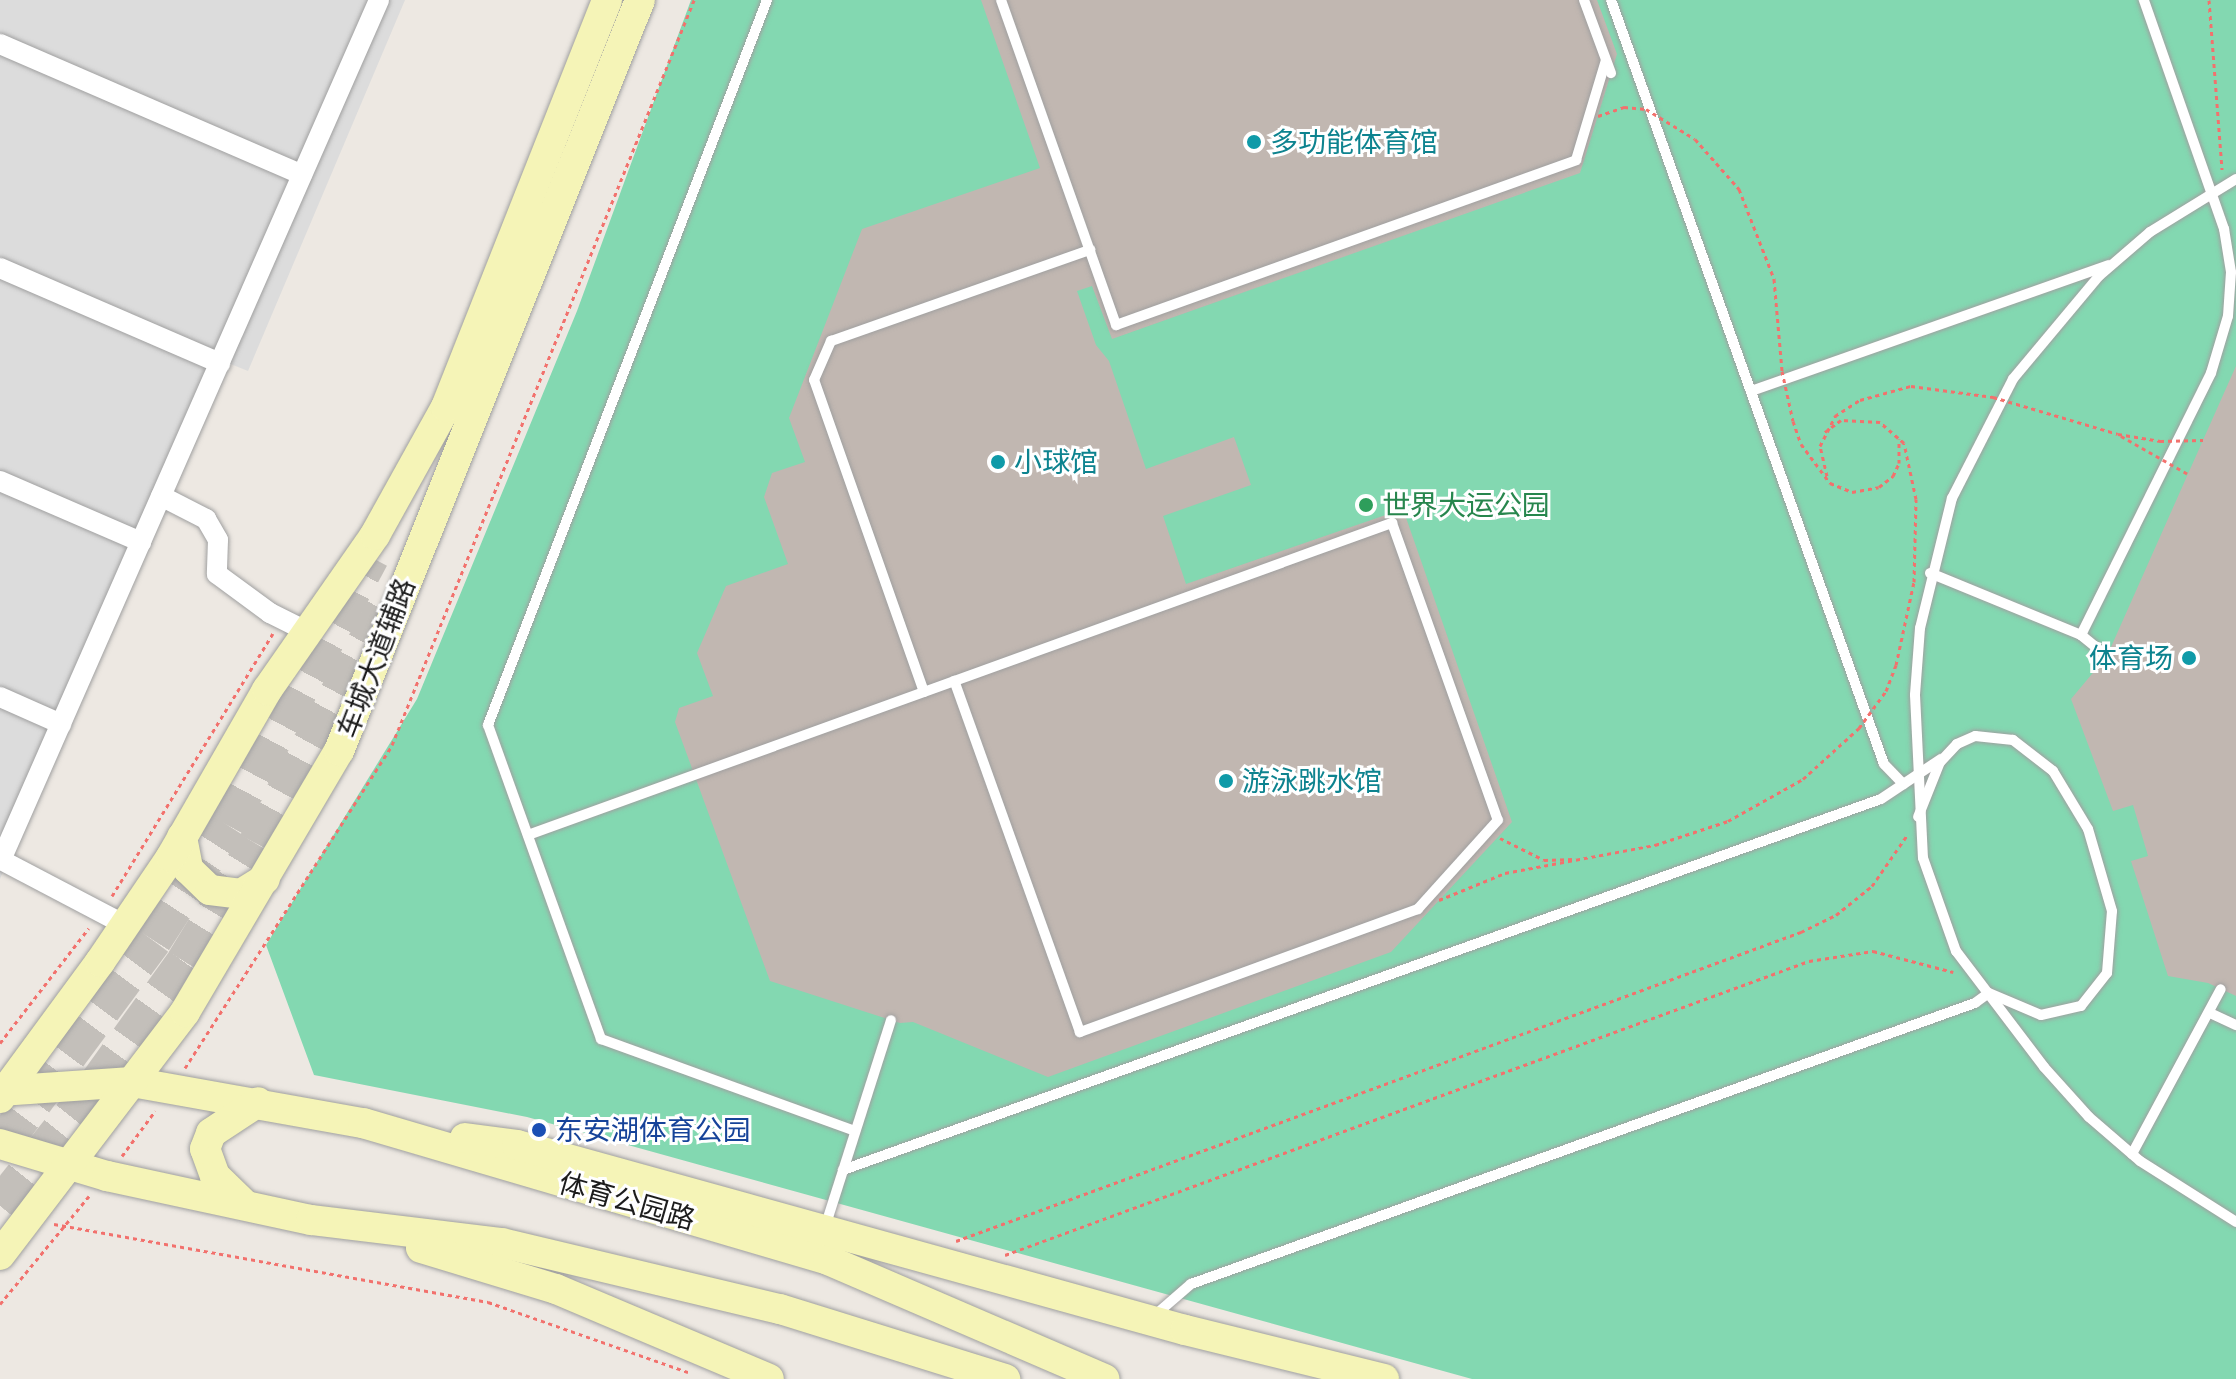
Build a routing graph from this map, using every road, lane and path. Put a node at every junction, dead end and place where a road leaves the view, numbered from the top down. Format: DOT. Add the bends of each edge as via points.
graph roads {
  1 [pos="379,0"];
  2 [pos="607,0"];
  3 [pos="640,0"];
  4 [pos="767,0"];
  5 [pos="1001,0"];
  6 [pos="1584,0"];
  7 [pos="1611,0"];
  8 [pos="2144,0"];
  9 [pos="2209,0"];
  10 [pos="0,44"];
  11 [pos="1606,60"];
  12 [pos="1611,73"];
  13 [pos="1598,116"];
  14 [pos="302,175"];
  15 [pos="2236,179"];
  16 [pos="2218,189"];
  17 [pos="1090,250"];
  18 [pos="2115,262"];
  19 [pos="0,268"];
  20 [pos="220,363"];
  21 [pos="1751,391"];
  22 [pos="1824,433"];
  23 [pos="2118,434"];
  24 [pos="1898,438"];
  25 [pos="2203,440"];
  26 [pos="2188,474"];
  27 [pos="0,481"];
  28 [pos="1830,483"];
  29 [pos="161,496"];
  30 [pos="141,542"];
  31 [pos="1930,573"];
  32 [pos="298,626"];
  33 [pos="2081,635"];
  34 [pos="2107,656"];
  35 [pos="954,681"];
  36 [pos="924,692"];
  37 [pos="0,697"];
  38 [pos="61,724"];
  39 [pos="1918,743"];
  40 [pos="1946,756"];
  41 [pos="1918,774"];
  42 [pos="1903,784"];
  43 [pos="1918,817"];
  44 [pos="528,835"];
  45 [pos="182,837"];
  46 [pos="1499,837"];
  47 [pos="1,859"];
  48 [pos="1574,859"];
  49 [pos="265,879"];
  50 [pos="1439,900"];
  51 [pos="114,917"];
  52 [pos="2221,989"];
  53 [pos="1989,993"];
  54 [pos="2210,1013"];
  55 [pos="891,1020"];
  56 [pos="2236,1025"];
  57 [pos="0,1043"];
  58 [pos="132,1082"];
  59 [pos="2,1093"];
  60 [pos="258,1102"];
  61 [pos="363,1123"];
  62 [pos="855,1131"];
  63 [pos="0,1144"];
  64 [pos="2132,1154"];
  65 [pos="74,1162"];
  66 [pos="843,1170"];
  67 [pos="245,1205"];
  68 [pos="27,1219"];
  69 [pos="311,1220"];
  70 [pos="2236,1222"];
  71 [pos="824,1228"];
  72 [pos="919,1254"];
  73 [pos="0,1255"];
  74 [pos="968,1269"];
  75 [pos="1149,1321"];
  76 [pos="729,1371"];
  77 [pos="692,1374"];
  78 [pos="769,1379"];
  79 [pos="1005,1379"];
  80 [pos="1104,1379"];
  81 [pos="1384,1379"];
  1 -- 14 [label="street"];
  2 -- 32 [label="main road, 车城大道辅路" via="446,407 375,535"];
  3 -- 49 [label="main road, 车城大道辅路" via="339,751"];
  4 -- 44 [label="lane" via="488,725"];
  5 -- 17 [label="lane"];
  6 -- 11 [label="lane"];
  7 -- 21 [label="lane"];
  8 -- 16 [label="lane"];
  9 -- 16 [label="path"];
  10 -- 14 [label="street"];
  11 -- 12 [label="lane"];
  11 -- 17 [label="lane" via="1576,160 1116,325"];
  13 -- 28 [label="path, bridge" via="1624,107 1646,109 1695,139 1739,189 1774,279 1782,371 1793,421 1801,444"];
  14 -- 20 [label="street"];
  15 -- 16 [label="lane"];
  16 -- 18 [label="lane"];
  16 -- 33 [label="lane" via="2231,272 2228,316 2211,373"];
  17 -- 36 [label="lane" via="831,341 814,380"];
  18 -- 21 [label="lane"];
  18 -- 31 [label="lane" via="2053,325 2013,379 1952,498"];
  19 -- 20 [label="street"];
  20 -- 29 [label="street"];
  21 -- 42 [label="lane" via="1884,764"];
  22 -- 23 [label="path, bridge" via="1835,416 1860,400 1911,386 1993,397"];
  22 -- 24 [label="path, bridge" via="1841,420 1857,417 1880,422"];
  22 -- 28 [label="path, bridge" via="1820,457"];
  23 -- 25 [label="path, bridge" via="2160,441"];
  23 -- 26 [label="path, bridge"];
  24 -- 28 [label="path, bridge" via="1899,463 1879,487 1852,492"];
  24 -- 48 [label="path, bridge" via="1912,469 1916,499 1914,582 1896,665 1886,691 1859,728 1803,779 1728,821 1655,845"];
  27 -- 30 [label="street"];
  29 -- 30 [label="street"];
  29 -- 32 [label="street" via="206,519 218,540 217,574 270,613"];
  30 -- 38 [label="street"];
  31 -- 33 [label="lane"];
  31 -- 39 [label="lane" via="1918,655"];
  32 -- 45 [label="main road, 车城大道辅路"];
  32 -- 51 [label="path" via="263,642"];
  33 -- 34 [label="lane"];
  35 -- 35 [label="lane" via="1392,523 1498,820 1418,909 1080,1032"];
  35 -- 36 [label="lane"];
  36 -- 44 [label="lane"];
  37 -- 38 [label="street"];
  38 -- 47 [label="street"];
  39 -- 40 [label="lane" via="1928,759"];
  39 -- 41 [label="lane"];
  40 -- 41 [label="lane"];
  40 -- 43 [label="lane" via="1929,782"];
  40 -- 53 [label="lane" via="1975,736 1994,736 2029,749 2053,771 2088,829 2112,911 2107,973 2081,1006 2041,1015"];
  41 -- 42 [label="lane"];
  41 -- 43 [label="lane"];
  42 -- 66 [label="lane" via="1881,799"];
  43 -- 53 [label="lane" via="1936,903 1956,951"];
  43 -- 72 [label="path" via="1872,886 1836,915 1801,932"];
  44 -- 62 [label="lane" via="601,1039"];
  45 -- 49 [label="main road" via="188,869 210,890 241,894"];
  45 -- 51 [label="main road, 车城大道辅路"];
  46 -- 48 [label="path, bridge" via="1544,860"];
  47 -- 51 [label="street"];
  48 -- 50 [label="path, bridge" via="1505,873"];
  49 -- 58 [label="main road, 车城大道辅路" via="185,1012"];
  51 -- 57 [label="path"];
  51 -- 59 [label="main road, 车城大道辅路"];
  52 -- 54 [label="lane"];
  53 -- 64 [label="lane" via="2044,1067"];
  53 -- 74 [label="path" via="1941,966 1902,955 1873,951 1809,961"];
  53 -- 75 [label="lane" via="1975,1003 1191,1284"];
  54 -- 56 [label="lane"];
  54 -- 64 [label="lane"];
  55 -- 62 [label="lane"];
  58 -- 59 [label="main road, 体育公园路"];
  58 -- 60 [label="main road, 体育公园路"];
  58 -- 65 [label="main road, 车城大道辅路"];
  60 -- 61 [label="main road, 体育公园路"];
  60 -- 67 [label="main road" via="211,1133 205,1149 215,1176"];
  61 -- 71 [label="main road" via="517,1145"];
  61 -- 80 [label="main road, 体育公园路" via="828,1260"];
  62 -- 66 [label="lane"];
  63 -- 65 [label="main road"];
  64 -- 70 [label="lane"];
  65 -- 67 [label="main road" via="107,1176"];
  65 -- 68 [label="main road, 车城大道辅路"];
  66 -- 71 [label="lane"];
  67 -- 69 [label="main road"];
  68 -- 73 [label="main road, 车城大道辅路"];
  68 -- 77 [label="path" via="488,1302"];
  69 -- 76 [label="main road" via="556,1289"];
  69 -- 79 [label="main road" via="502,1243 780,1309"];
  71 -- 72 [label="main road"];
  72 -- 74 [label="main road"];
  74 -- 75 [label="main road"];
  75 -- 81 [label="main road"];
  76 -- 78 [label="main road"];
}
